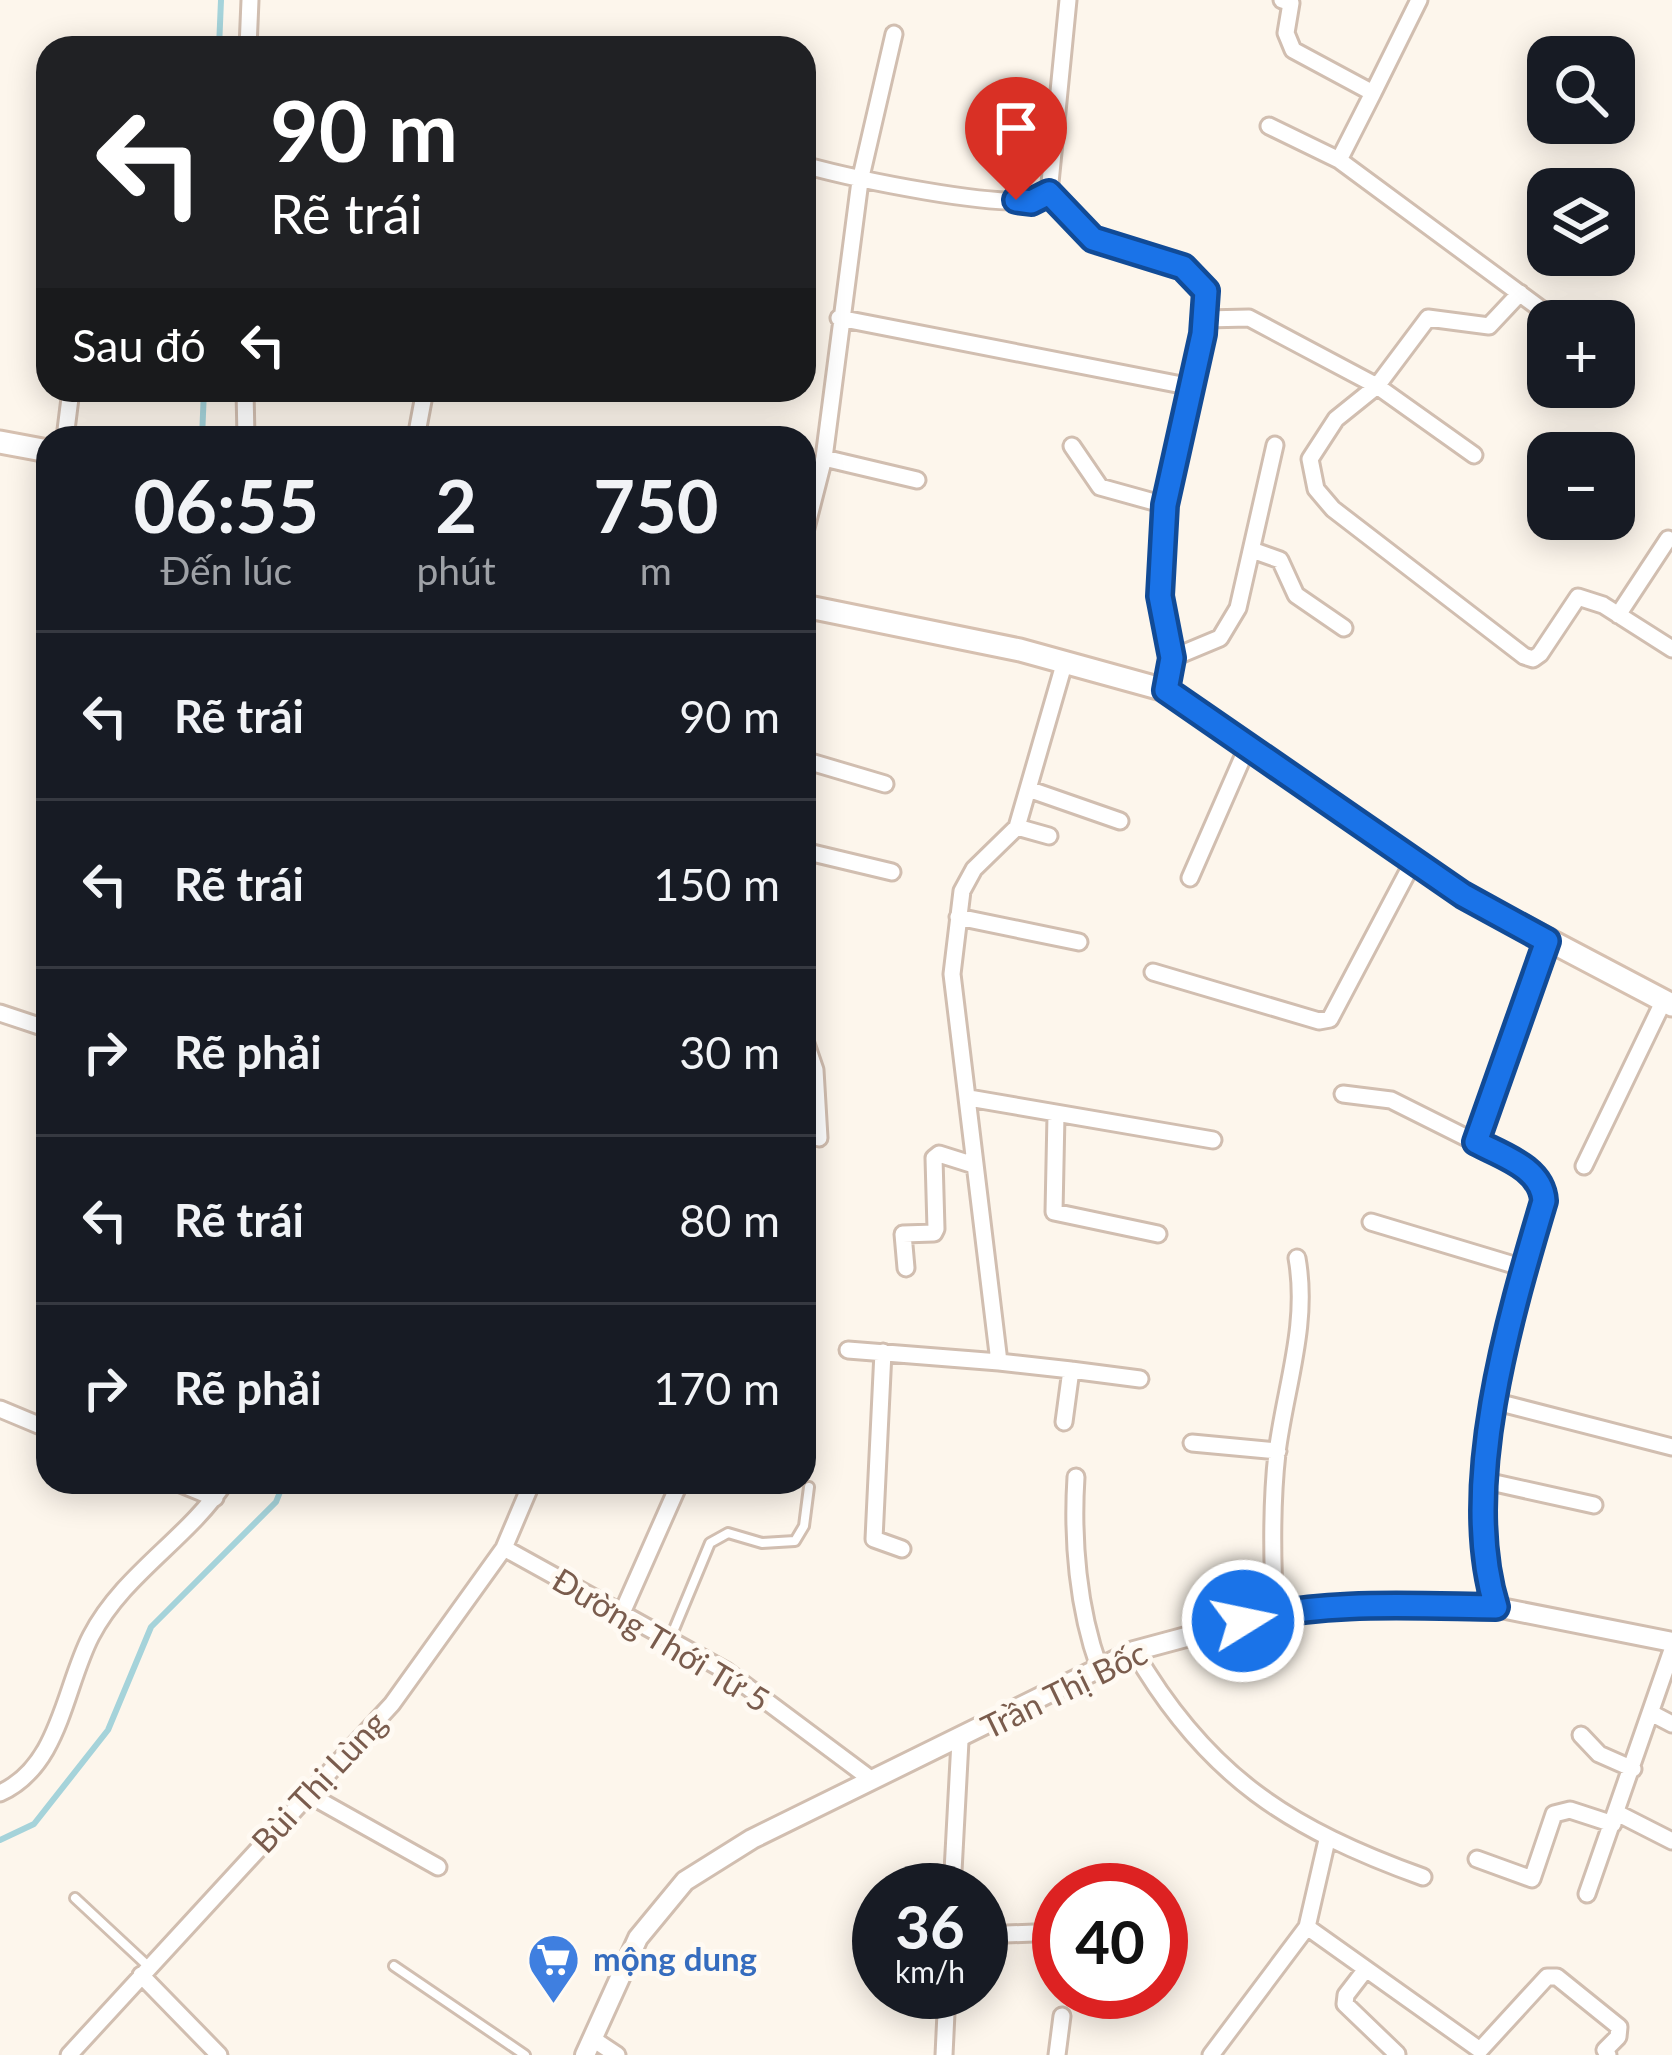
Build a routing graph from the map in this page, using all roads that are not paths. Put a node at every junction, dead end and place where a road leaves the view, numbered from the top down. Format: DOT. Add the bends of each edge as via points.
graph roads {
  1 [pos="250,0"];
  2 [pos="1068,0"];
  3 [pos="1282,0"];
  4 [pos="1419,0"];
  5 [pos="894,34"];
  6 [pos="248,36"];
  7 [pos="1372,93"];
  8 [pos="1269,126"];
  9 [pos="1339,160"];
  10 [pos="816,169"];
  11 [pos="860,181"];
  12 [pos="1049,193"];
  13 [pos="1520,293"];
  14 [pos="1529,300"];
  15 [pos="839,317"];
  16 [pos="1205,319"];
  17 [pos="1377,386"];
  18 [pos="1192,387"];
  19 [pos="0,442"];
  20 [pos="1072,446"];
  21 [pos="1276,446"];
  22 [pos="36,449"];
  23 [pos="1474,455"];
  24 [pos="824,458"];
  25 [pos="917,480"];
  26 [pos="816,489"];
  27 [pos="1165,505"];
  28 [pos="1668,539"];
  29 [pos="1252,550"];
  30 [pos="816,609"];
  31 [pos="1618,615"];
  32 [pos="1344,628"];
  33 [pos="1672,649"];
  34 [pos="1172,658"];
  35 [pos="1065,661"];
  36 [pos="1166,690"];
  37 [pos="1246,749"];
  38 [pos="816,764"];
  39 [pos="885,784"];
  40 [pos="1031,790"];
  41 [pos="1120,820"];
  42 [pos="1017,827"];
  43 [pos="1049,836"];
  44 [pos="816,854"];
  45 [pos="1414,860"];
  46 [pos="892,872"];
  47 [pos="1190,878"];
  48 [pos="958,917"];
  49 [pos="1547,941"];
  50 [pos="1079,942"];
  51 [pos="1153,972"];
  52 [pos="1668,1003"];
  53 [pos="0,1013"];
  54 [pos="36,1025"];
  55 [pos="816,1084"];
  56 [pos="1343,1094"];
  57 [pos="969,1098"];
  58 [pos="1056,1115"];
  59 [pos="820,1138"];
  60 [pos="1213,1140"];
  61 [pos="1476,1142"];
  62 [pos="974,1165"];
  63 [pos="1584,1166"];
  64 [pos="1371,1222"];
  65 [pos="1158,1234"];
  66 [pos="1297,1258"];
  67 [pos="906,1268"];
  68 [pos="1524,1268"];
  69 [pos="848,1350"];
  70 [pos="883,1352"];
  71 [pos="999,1362"];
  72 [pos="1071,1370"];
  73 [pos="1140,1378"];
  74 [pos="1497,1402"];
  75 [pos="0,1409"];
  76 [pos="1064,1422"];
  77 [pos="36,1424"];
  78 [pos="1192,1443"];
  79 [pos="1672,1447"];
  80 [pos="1277,1450"];
  81 [pos="1076,1478"];
  82 [pos="1486,1481"];
  83 [pos="204,1494"];
  84 [pos="217,1494"];
  85 [pos="527,1494"];
  86 [pos="675,1494"];
  87 [pos="808,1494"];
  88 [pos="214,1498"];
  89 [pos="1594,1505"];
  90 [pos="504,1548"];
  91 [pos="902,1549"];
  92 [pos="1496,1607"];
  93 [pos="622,1613"];
  94 [pos="1275,1613"];
  95 [pos="670,1640"];
  96 [pos="1672,1646"];
  97 [pos="1134,1651"];
  98 [pos="1099,1667"];
  99 [pos="1651,1714"];
  100 [pos="1672,1724"];
  101 [pos="1581,1735"];
  102 [pos="960,1741"];
  103 [pos="1633,1769"];
  104 [pos="872,1780"];
  105 [pos="0,1792"];
  106 [pos="306,1793"];
  107 [pos="1615,1819"];
  108 [pos="1327,1840"];
  109 [pos="1672,1840"];
  110 [pos="1478,1859"];
  111 [pos="953,1863"];
  112 [pos="438,1867"];
  113 [pos="1424,1877"];
  114 [pos="1587,1894"];
  115 [pos="75,1898"];
  116 [pos="1307,1927"];
  117 [pos="394,1966"];
  118 [pos="1366,1969"];
  119 [pos="145,1971"];
  120 [pos="946,2019"];
  121 [pos="1062,2019"];
  122 [pos="589,2047"];
  123 [pos="1494,2050"];
  124 [pos="1604,2053"];
  125 [pos="1397,2054"];
  126 [pos="69,2055"];
  127 [pos="219,2055"];
  128 [pos="525,2055"];
  129 [pos="617,2055"];
  130 [pos="944,2055"];
  131 [pos="1058,2055"];
  132 [pos="1211,2055"];
  1 -- 6 [label="street"];
  2 -- 12 [label="street"];
  3 -- 7 [label="street" via="1291,3 1286,33 1293,50"];
  4 -- 7 [label="street"];
  5 -- 11 [label="street"];
  7 -- 9 [label="street"];
  8 -- 9 [label="street"];
  9 -- 13 [label="street"];
  10 -- 11 [label="street"];
  11 -- 12 [label="street" via="1031,202"];
  11 -- 15 [label="street"];
  12 -- 16 [label="street" via="1093,239 1183,267 1202,282"];
  13 -- 14 [label="street"];
  13 -- 17 [label="street" via="1489,326 1429,318"];
  15 -- 18 [label="street"];
  15 -- 24 [label="street"];
  16 -- 17 [label="street" via="1249,318"];
  16 -- 18 [label="street"];
  17 -- 23 [label="street"];
  17 -- 31 [label="street" via="1336,419 1310,459 1316,489 1333,509 1524,656 1540,654 1578,596"];
  18 -- 27 [label="street"];
  19 -- 22 [label="main road"];
  20 -- 27 [label="street" via="1100,487"];
  21 -- 29 [label="street"];
  24 -- 25 [label="street"];
  24 -- 26 [label="street"];
  27 -- 34 [label="street" via="1160,596"];
  28 -- 31 [label="street"];
  29 -- 32 [label="street" via="1280,560 1296,595"];
  29 -- 34 [label="street" via="1238,608 1220,638"];
  30 -- 35 [label="main road"];
  31 -- 33 [label="street"];
  34 -- 36 [label="street"];
  35 -- 36 [label="main road"];
  35 -- 40 [label="street"];
  36 -- 37 [label="main road"];
  37 -- 45 [label="main road"];
  37 -- 47 [label="street"];
  38 -- 39 [label="street"];
  40 -- 41 [label="street"];
  40 -- 42 [label="street"];
  42 -- 43 [label="street"];
  42 -- 48 [label="street" via="974,868"];
  44 -- 46 [label="street"];
  45 -- 49 [label="main road"];
  45 -- 51 [label="street" via="1330,1019"];
  48 -- 50 [label="street"];
  48 -- 57 [label="street" via="952,974"];
  49 -- 52 [label="main road"];
  49 -- 61 [label="street"];
  52 -- 63 [label="street"];
  53 -- 54 [label="street"];
  55 -- 59 [label="street"];
  56 -- 61 [label="street" via="1391,1100"];
  57 -- 58 [label="street"];
  57 -- 62 [label="street"];
  58 -- 60 [label="street"];
  58 -- 65 [label="street" via="1054,1212"];
  61 -- 68 [label="street" via="1543,1187"];
  62 -- 67 [label="street" via="934,1158 936,1229 903,1234"];
  62 -- 71 [label="street"];
  64 -- 68 [label="street"];
  66 -- 80 [label="street" via="1292,1394"];
  68 -- 74 [label="street"];
  69 -- 70 [label="street"];
  70 -- 71 [label="street"];
  70 -- 91 [label="street" via="874,1540"];
  71 -- 72 [label="street"];
  72 -- 73 [label="street"];
  72 -- 76 [label="street"];
  74 -- 79 [label="street"];
  74 -- 82 [label="street"];
  75 -- 77 [label="street"];
  78 -- 80 [label="street"];
  80 -- 94 [label="street"];
  81 -- 98 [label="street" via="1078,1568"];
  82 -- 89 [label="street"];
  82 -- 92 [label="street" via="1481,1540"];
  83 -- 88 [label="street"];
  84 -- 88 [label="street"];
  85 -- 90 [label="street, Bùi Thị Lùng"];
  86 -- 93 [label="street"];
  87 -- 95 [label="lane" via="795,1540 762,1543 728,1533 710,1543"];
  88 -- 105 [label="street" via="130,1578 91,1636 38,1762"];
  90 -- 93 [label="street, Đường Thới Tứ 5"];
  90 -- 106 [label="street, Bùi Thị Lùng" via="392,1703"];
  92 -- 94 [label="street, Trần Thị Bốc"];
  92 -- 96 [label="street, Trần Thị Bốc"];
  93 -- 95 [label="street, Đường Thới Tứ 5"];
  94 -- 97 [label="street, Trần Thị Bốc"];
  95 -- 104 [label="street, Đường Thới Tứ 5"];
  96 -- 99 [label="street"];
  97 -- 98 [label="street, Trần Thị Bốc"];
  97 -- 108 [label="street" via="1162,1699 1209,1752 1272,1810"];
  98 -- 102 [label="street, Trần Thị Bốc"];
  99 -- 100 [label="street"];
  99 -- 103 [label="street"];
  101 -- 103 [label="street" via="1599,1754"];
  102 -- 104 [label="street, Trần Thị Bốc"];
  102 -- 111 [label="street"];
  103 -- 107 [label="street"];
  104 -- 122 [label="street, Trần Thị Bốc" via="685,1881 638,1938"];
  106 -- 112 [label="street"];
  106 -- 119 [label="street, Bùi Thị Lùng"];
  107 -- 109 [label="street"];
  107 -- 110 [label="street" via="1554,1814 1532,1879"];
  107 -- 114 [label="street"];
  108 -- 113 [label="street"];
  108 -- 116 [label="street"];
  115 -- 119 [label="lane"];
  116 -- 118 [label="street"];
  116 -- 132 [label="street"];
  117 -- 128 [label="lane"];
  118 -- 123 [label="street" via="1480,2050"];
  118 -- 125 [label="street" via="1346,2004"];
  119 -- 126 [label="street, Bùi Thị Lùng"];
  119 -- 127 [label="street"];
  120 -- 130 [label="street"];
  121 -- 131 [label="street"];
  122 -- 129 [label="street"];
  123 -- 124 [label="street" via="1552,1975 1618,2027"];
}
